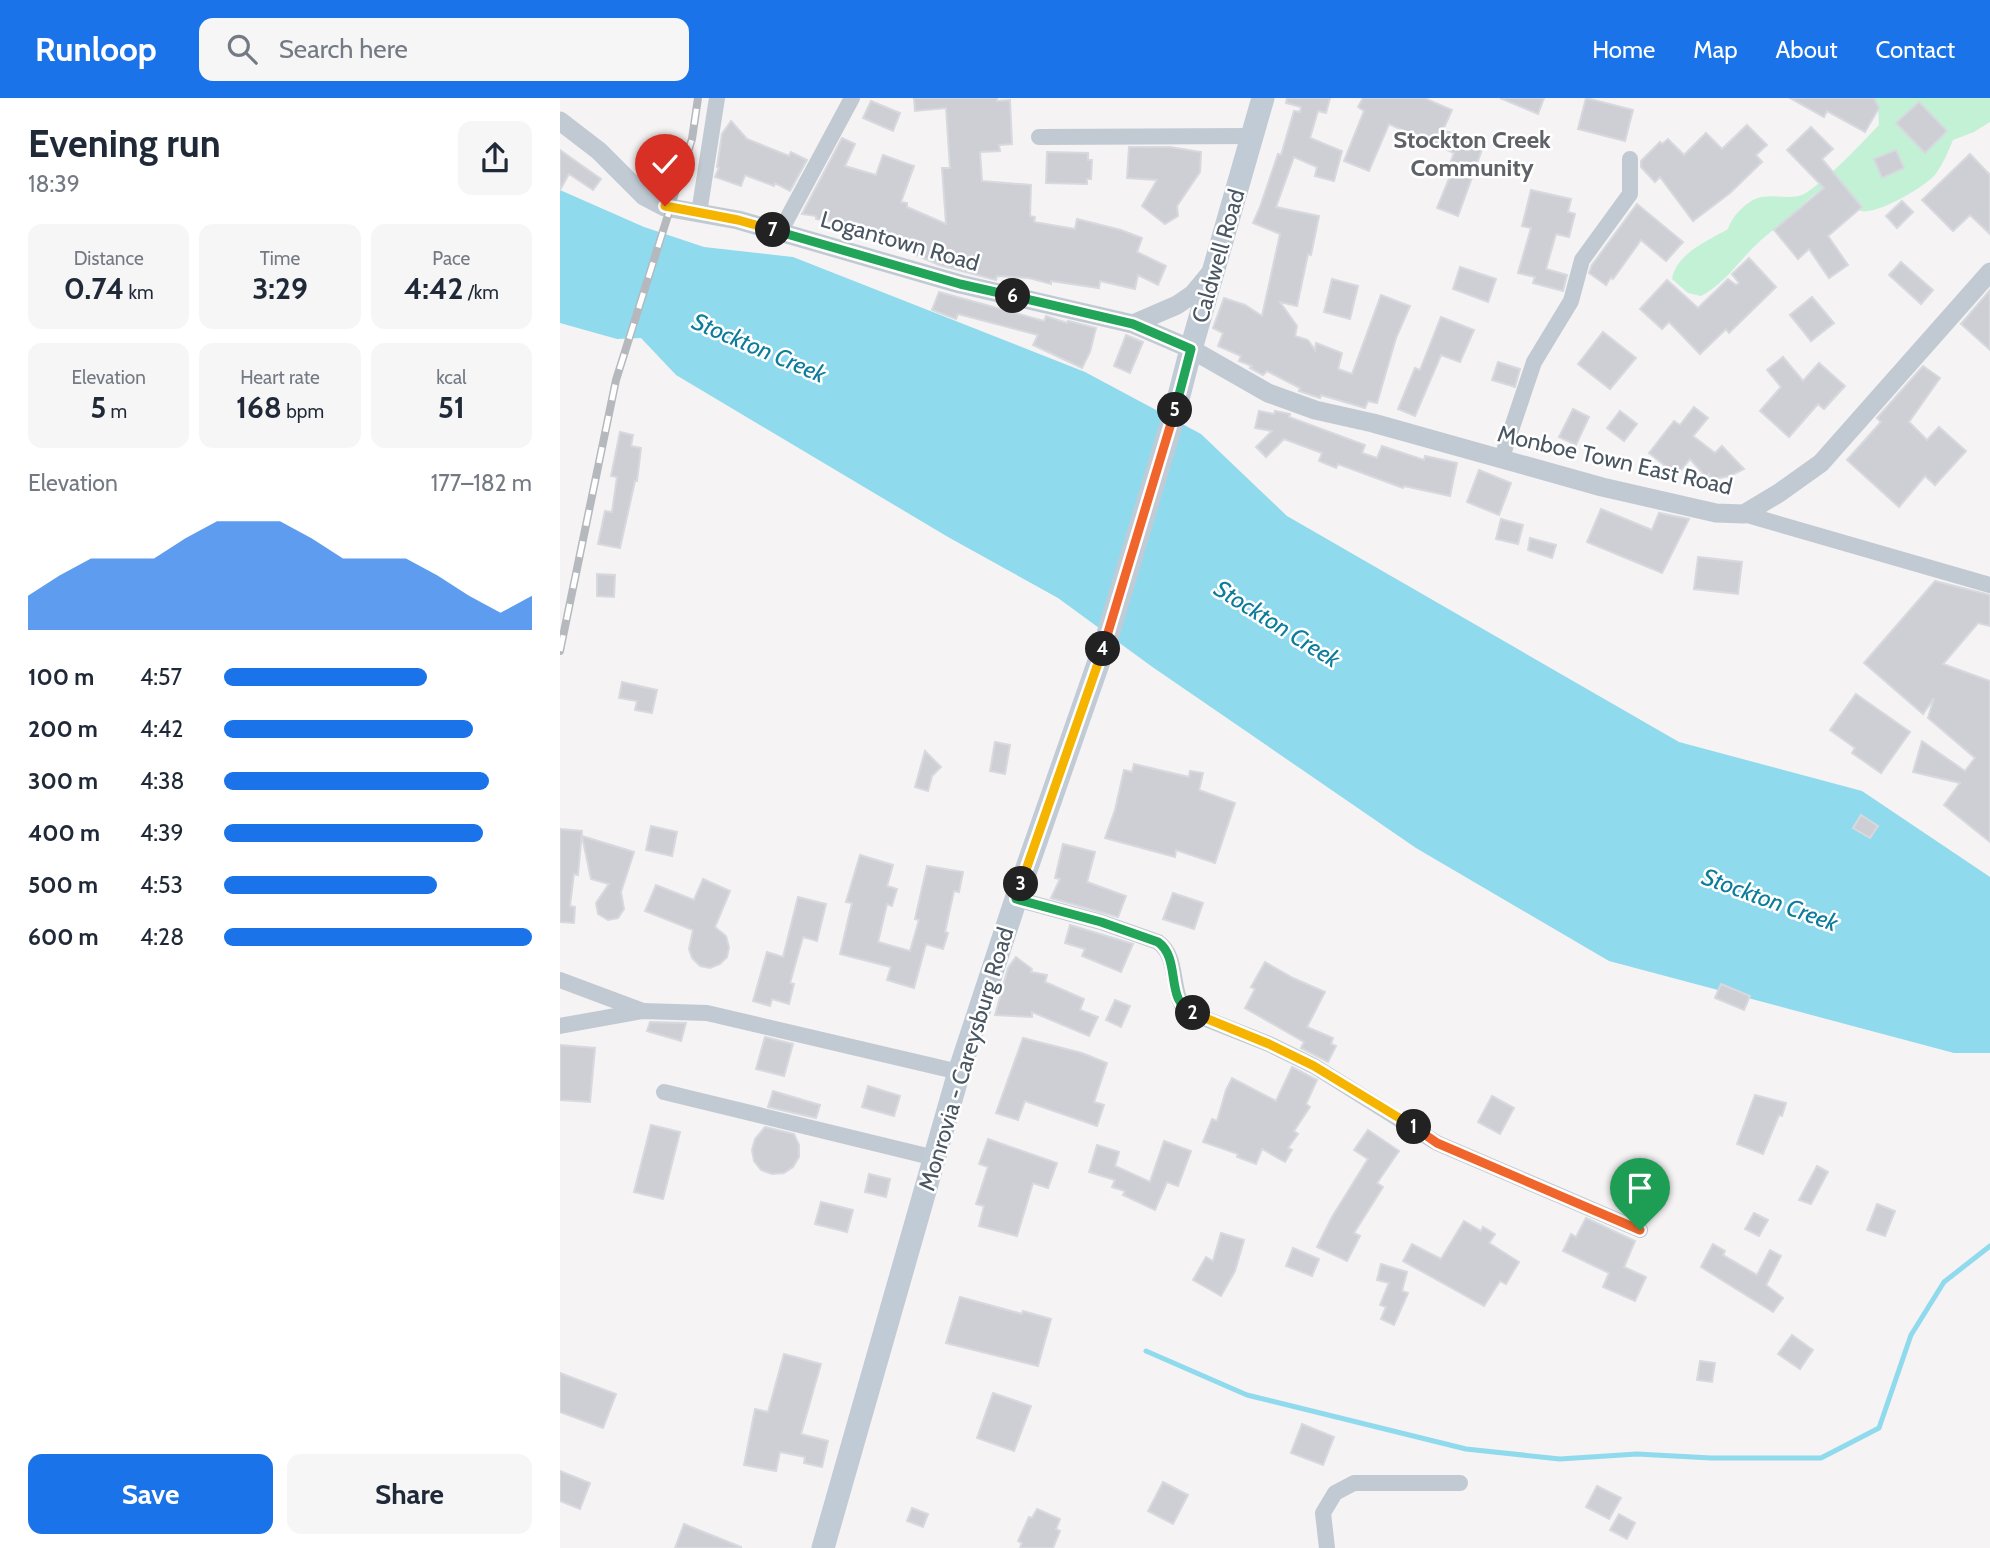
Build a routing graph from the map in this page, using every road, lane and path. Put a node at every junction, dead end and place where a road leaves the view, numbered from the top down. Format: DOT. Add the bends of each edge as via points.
graph roads {
  1 [pos="718,98"];
  2 [pos="852,98"];
  3 [pos="1264,98"];
  4 [pos="560,121"];
  5 [pos="1252,136"];
  6 [pos="1039,137"];
  7 [pos="1630,159"];
  8 [pos="699,213"];
  9 [pos="780,232"];
  10 [pos="1217,265"];
  11 [pos="1990,272"];
  12 [pos="1133,324"];
  13 [pos="1191,349"];
  14 [pos="1174,415"];
  15 [pos="1501,460"];
  16 [pos="1744,514"];
  17 [pos="1990,585"];
  18 [pos="1016,899"];
  19 [pos="560,980"];
  20 [pos="643,1011"];
  21 [pos="560,1026"];
  22 [pos="959,1072"];
  23 [pos="664,1092"];
  24 [pos="934,1158"];
  25 [pos="1640,1230"];
  26 [pos="1460,1483"];
  27 [pos="823,1548"];
  28 [pos="1327,1548"];
  1 -- 8 [label="street"];
  2 -- 9 [label="street"];
  3 -- 5 [label="main road, Caldwell Road"];
  4 -- 8 [label="street, Logantown Road" via="599,151 644,196"];
  5 -- 6 [label="street"];
  5 -- 10 [label="main road, Caldwell Road"];
  7 -- 15 [label="street" via="1630,194 1582,260 1571,301 1534,362"];
  8 -- 9 [label="street, Logantown Road"];
  9 -- 12 [label="street, Logantown Road" via="960,284"];
  10 -- 12 [label="street" via="1193,294"];
  10 -- 13 [label="main road, Caldwell Road"];
  11 -- 16 [label="street, Monboe Town East Road" via="1821,463"];
  12 -- 13 [label="street, Logantown Road"];
  13 -- 14 [label="main road, Caldwell Road"];
  13 -- 15 [label="street, Monboe Town East Road" via="1268,393 1315,410"];
  14 -- 18 [label="main road, Monrovia - Careysburg Road" via="1105,644"];
  15 -- 16 [label="street, Monboe Town East Road" via="1716,513"];
  16 -- 17 [label="street"];
  18 -- 22 [label="main road, Monrovia - Careysburg Road"];
  18 -- 25 [label="street" via="1158,942 1170,956 1177,999 1186,1011 1314,1066 1437,1143"];
  19 -- 20 [label="street"];
  20 -- 21 [label="street"];
  20 -- 22 [label="street" via="707,1013"];
  22 -- 24 [label="main road, Monrovia - Careysburg Road"];
  23 -- 24 [label="street"];
  24 -- 27 [label="main road, Monrovia - Careysburg Road"];
  26 -- 28 [label="street" via="1354,1483 1335,1493 1323,1513"];
}
